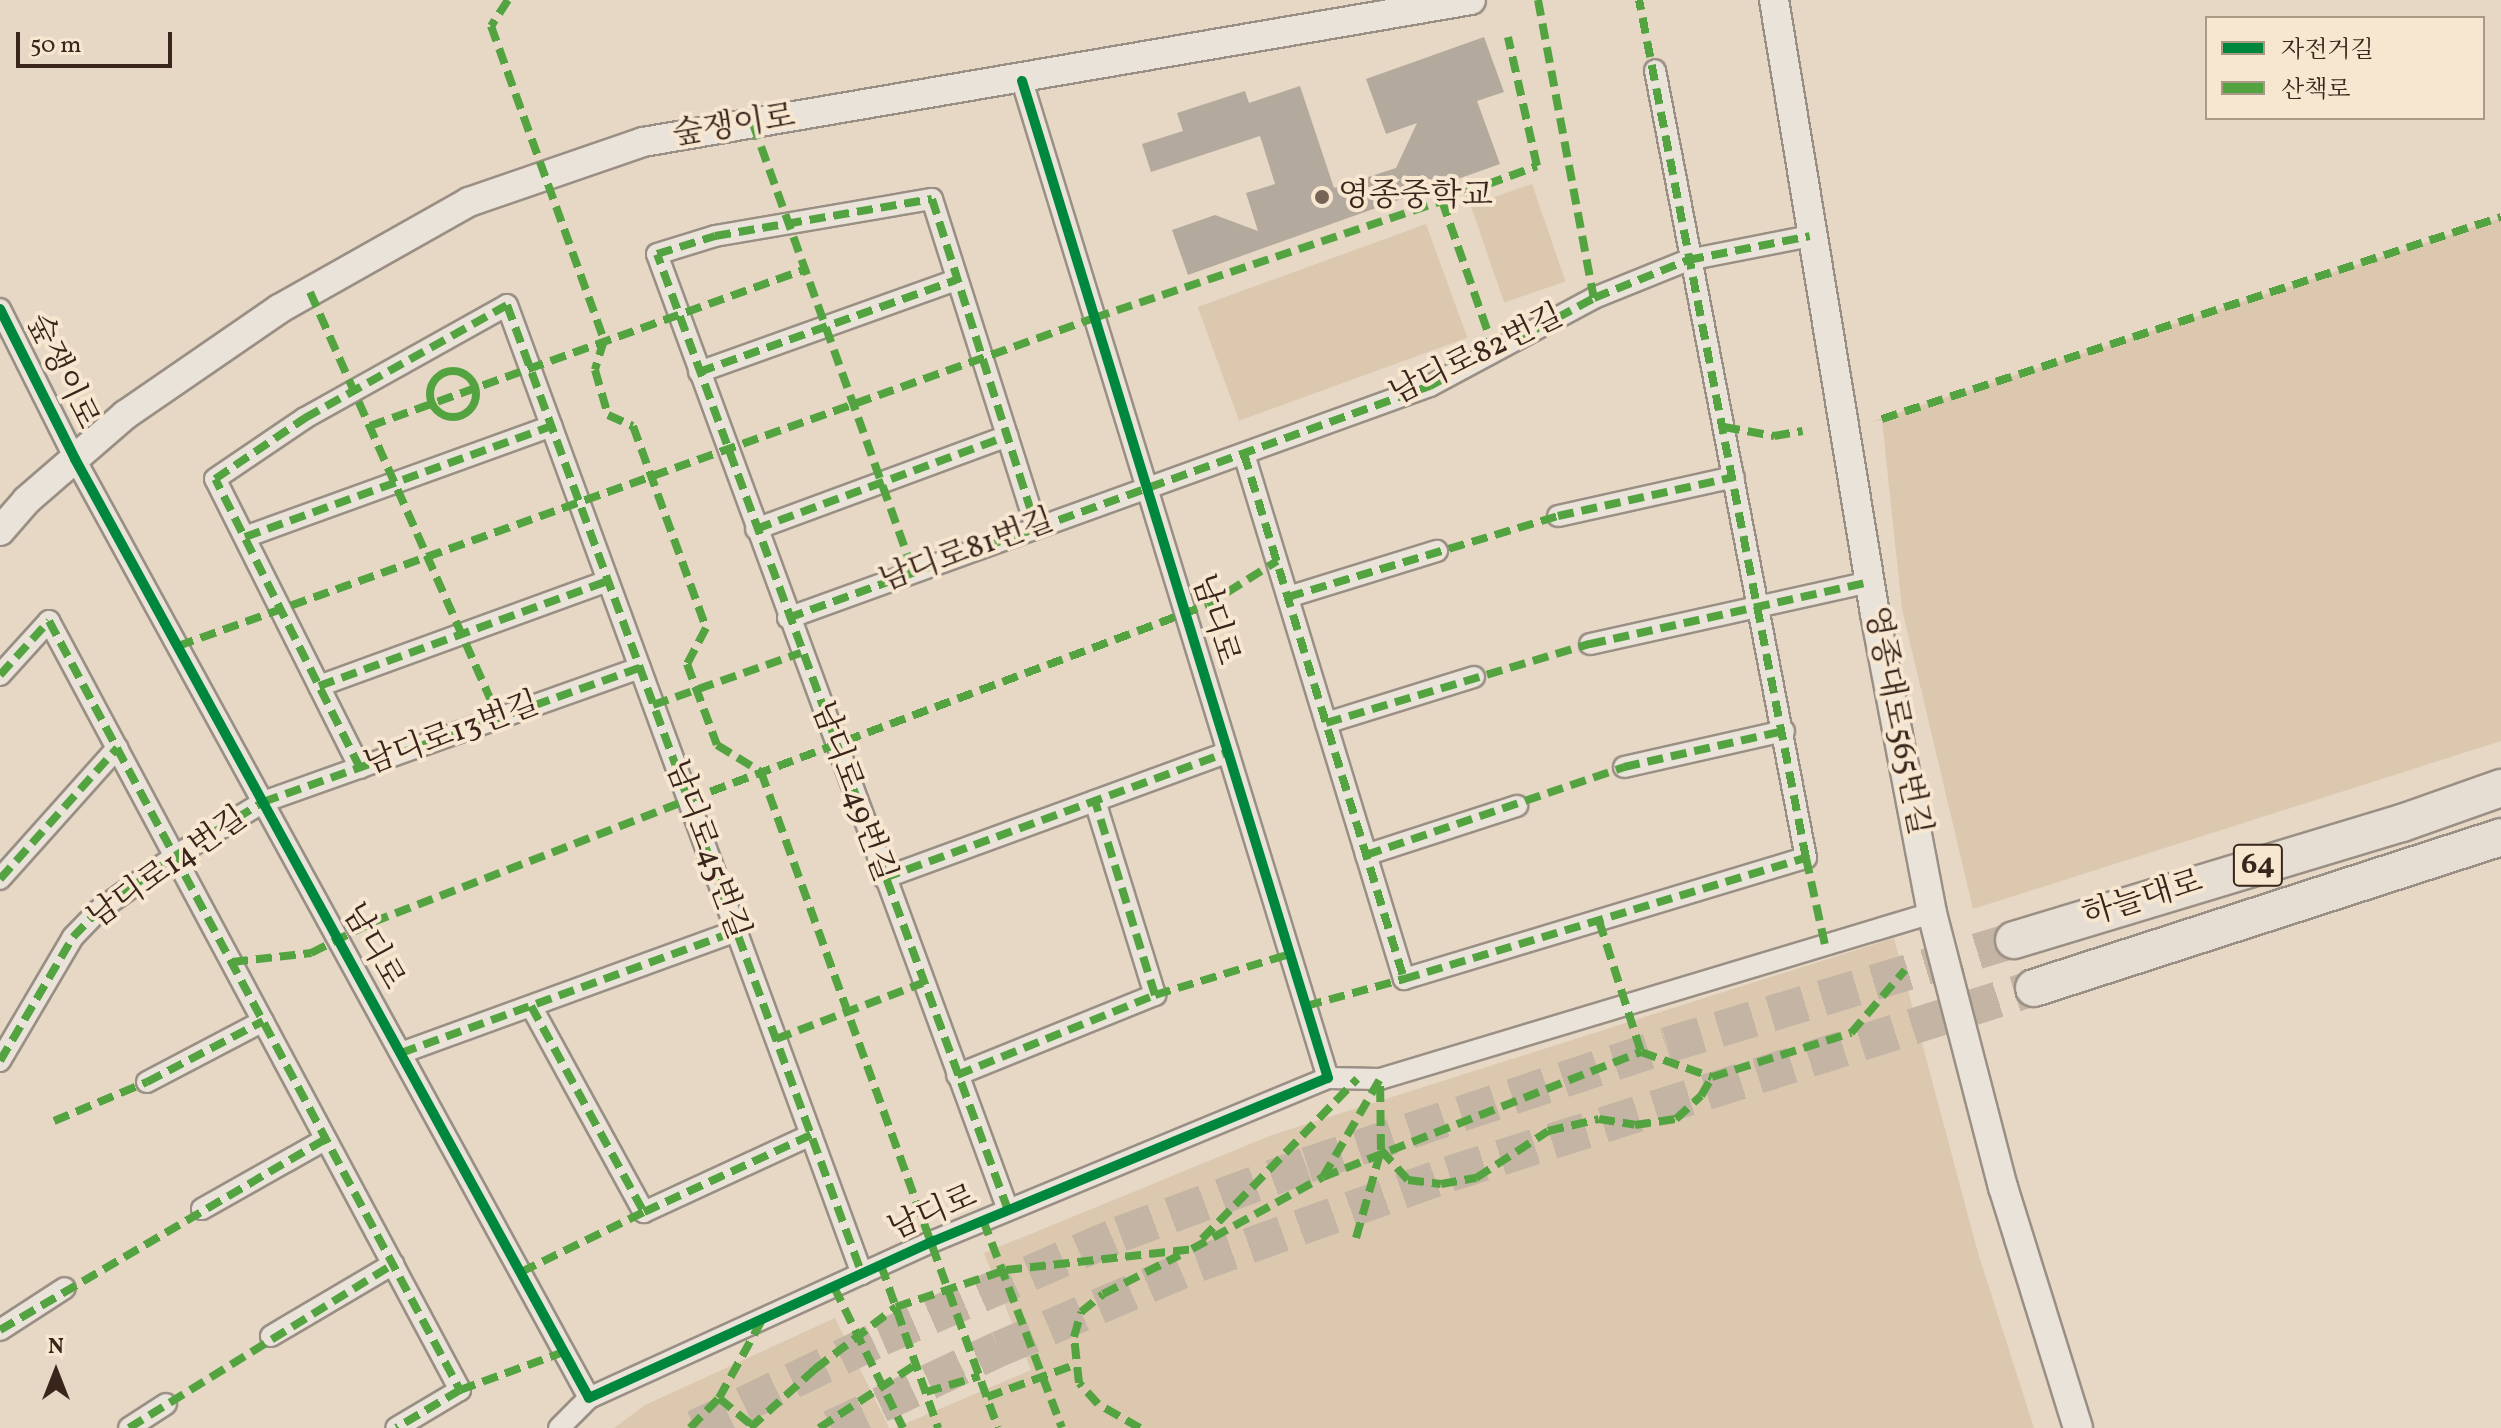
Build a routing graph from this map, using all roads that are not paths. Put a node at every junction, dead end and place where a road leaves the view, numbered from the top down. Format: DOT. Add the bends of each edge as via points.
graph roads {
  1 [pos="1471,0"];
  2 [pos="1774,0"];
  3 [pos="1655,70"];
  4 [pos="1022,81"];
  5 [pos="1810,236"];
  6 [pos="1688,260"];
  7 [pos="956,280"];
  8 [pos="0,309"];
  9 [pos="699,372"];
  10 [pos="551,426"];
  11 [pos="1007,436"];
  12 [pos="1244,454"];
  13 [pos="75,459"];
  14 [pos="1734,477"];
  15 [pos="1146,487"];
  16 [pos="1558,516"];
  17 [pos="1036,527"];
  18 [pos="756,529"];
  19 [pos="0,531"];
  20 [pos="245,537"];
  21 [pos="1437,551"];
  22 [pos="608,581"];
  23 [pos="1870,582"];
  24 [pos="1288,597"];
  25 [pos="1761,604"];
  26 [pos="788,618"];
  27 [pos="1590,644"];
  28 [pos="640,668"];
  29 [pos="0,675"];
  30 [pos="1474,677"];
  31 [pos="319,686"];
  32 [pos="1326,723"];
  33 [pos="1784,731"];
  34 [pos="117,748"];
  35 [pos="1228,752"];
  36 [pos="1624,767"];
  37 [pos="360,768"];
  38 [pos="2501,788"];
  39 [pos="1095,801"];
  40 [pos="263,802"];
  41 [pos="1517,806"];
  42 [pos="2501,837"];
  43 [pos="1366,855"];
  44 [pos="175,856"];
  45 [pos="884,878"];
  46 [pos="0,879"];
  47 [pos="1932,913"];
  48 [pos="736,931"];
  49 [pos="2014,940"];
  50 [pos="2034,988"];
  51 [pos="531,1006"];
  52 [pos="263,1021"];
  53 [pos="401,1053"];
  54 [pos="0,1061"];
  55 [pos="957,1075"];
  56 [pos="1328,1078"];
  57 [pos="147,1082"];
  58 [pos="811,1135"];
  59 [pos="326,1139"];
  60 [pos="202,1209"];
  61 [pos="1008,1210"];
  62 [pos="393,1264"];
  63 [pos="862,1274"];
  64 [pos="65,1288"];
  65 [pos="0,1330"];
  66 [pos="271,1336"];
  67 [pos="589,1398"];
  68 [pos="166,1404"];
  69 [pos="129,1428"];
  70 [pos="396,1428"];
  71 [pos="559,1428"];
  72 [pos="2078,1428"];
  1 -- 4 [label="street, 숲쟁이로"];
  2 -- 5 [label="street, 영종대로565번길"];
  3 -- 6 [label="street"];
  4 -- 13 [label="street, 숲쟁이로" via="643,142 469,202 279,309 125,415"];
  4 -- 15 [label="street, 남디로"];
  5 -- 6 [label="street, 남디로82번길"];
  5 -- 23 [label="street, 영종대로565번길"];
  6 -- 12 [label="street, 남디로82번길" via="1594,298 1430,386"];
  6 -- 14 [label="street"];
  7 -- 9 [label="street"];
  7 -- 9 [label="street, 남디로49번길" via="932,199 715,236 657,254"];
  7 -- 11 [label="street"];
  8 -- 13 [label="street, 숲쟁이로"];
  9 -- 18 [label="street, 남디로49번길"];
  10 -- 20 [label="street"];
  10 -- 20 [label="street, 남디로45번길" via="507,305 305,418 215,479"];
  10 -- 22 [label="street, 남디로45번길"];
  11 -- 17 [label="street"];
  11 -- 18 [label="street"];
  12 -- 15 [label="street, 남디로82번길"];
  12 -- 24 [label="street"];
  13 -- 19 [label="street, 숲쟁이로"];
  13 -- 40 [label="street, 남디로"];
  14 -- 16 [label="street"];
  14 -- 25 [label="street"];
  15 -- 17 [label="street, 남디로81번길"];
  15 -- 35 [label="street, 남디로"];
  17 -- 26 [label="street, 남디로81번길"];
  18 -- 26 [label="street, 남디로49번길"];
  20 -- 31 [label="street, 남디로45번길"];
  21 -- 24 [label="street"];
  22 -- 28 [label="street, 남디로45번길"];
  22 -- 31 [label="street"];
  23 -- 25 [label="street"];
  23 -- 47 [label="street, 영종대로565번길"];
  24 -- 32 [label="street"];
  25 -- 27 [label="street"];
  25 -- 33 [label="street"];
  26 -- 45 [label="street, 남디로49번길"];
  28 -- 37 [label="street, 남디로13번길"];
  28 -- 48 [label="street, 남디로45번길"];
  29 -- 34 [label="street" via="49,621"];
  30 -- 32 [label="street"];
  31 -- 37 [label="street, 남디로45번길"];
  32 -- 43 [label="street"];
  33 -- 36 [label="street"];
  33 -- 43 [label="street" via="1806,858 1404,979"];
  34 -- 44 [label="street"];
  34 -- 46 [label="street"];
  35 -- 39 [label="street"];
  35 -- 56 [label="street, 남디로"];
  37 -- 40 [label="street, 남디로13번길"];
  38 -- 49 [label="highway, 하늘대로 / 64"];
  39 -- 45 [label="street"];
  39 -- 55 [label="street" via="1155,995"];
  40 -- 44 [label="street, 남디로14번길"];
  40 -- 53 [label="street, 남디로"];
  41 -- 43 [label="street"];
  42 -- 50 [label="highway, 하늘대로 / 64"];
  44 -- 52 [label="street"];
  44 -- 54 [label="street, 남디로14번길" via="98,911 73,937"];
  45 -- 55 [label="street, 남디로49번길"];
  47 -- 56 [label="street" via="1380,1079"];
  47 -- 72 [label="street, 영종대로565번길" via="2003,1187"];
  48 -- 51 [label="street"];
  48 -- 58 [label="street, 남디로45번길"];
  51 -- 53 [label="street"];
  51 -- 58 [label="street" via="644,1212"];
  52 -- 57 [label="street"];
  52 -- 59 [label="street"];
  53 -- 67 [label="street, 남디로"];
  55 -- 61 [label="street, 남디로49번길"];
  56 -- 61 [label="street, 남디로"];
  58 -- 63 [label="street, 남디로45번길"];
  59 -- 60 [label="street"];
  59 -- 62 [label="street"];
  61 -- 63 [label="street, 남디로"];
  62 -- 66 [label="street"];
  62 -- 70 [label="street" via="460,1390"];
  63 -- 67 [label="street, 남디로"];
  64 -- 65 [label="street"];
  67 -- 71 [label="street"];
  68 -- 69 [label="street"];
}
